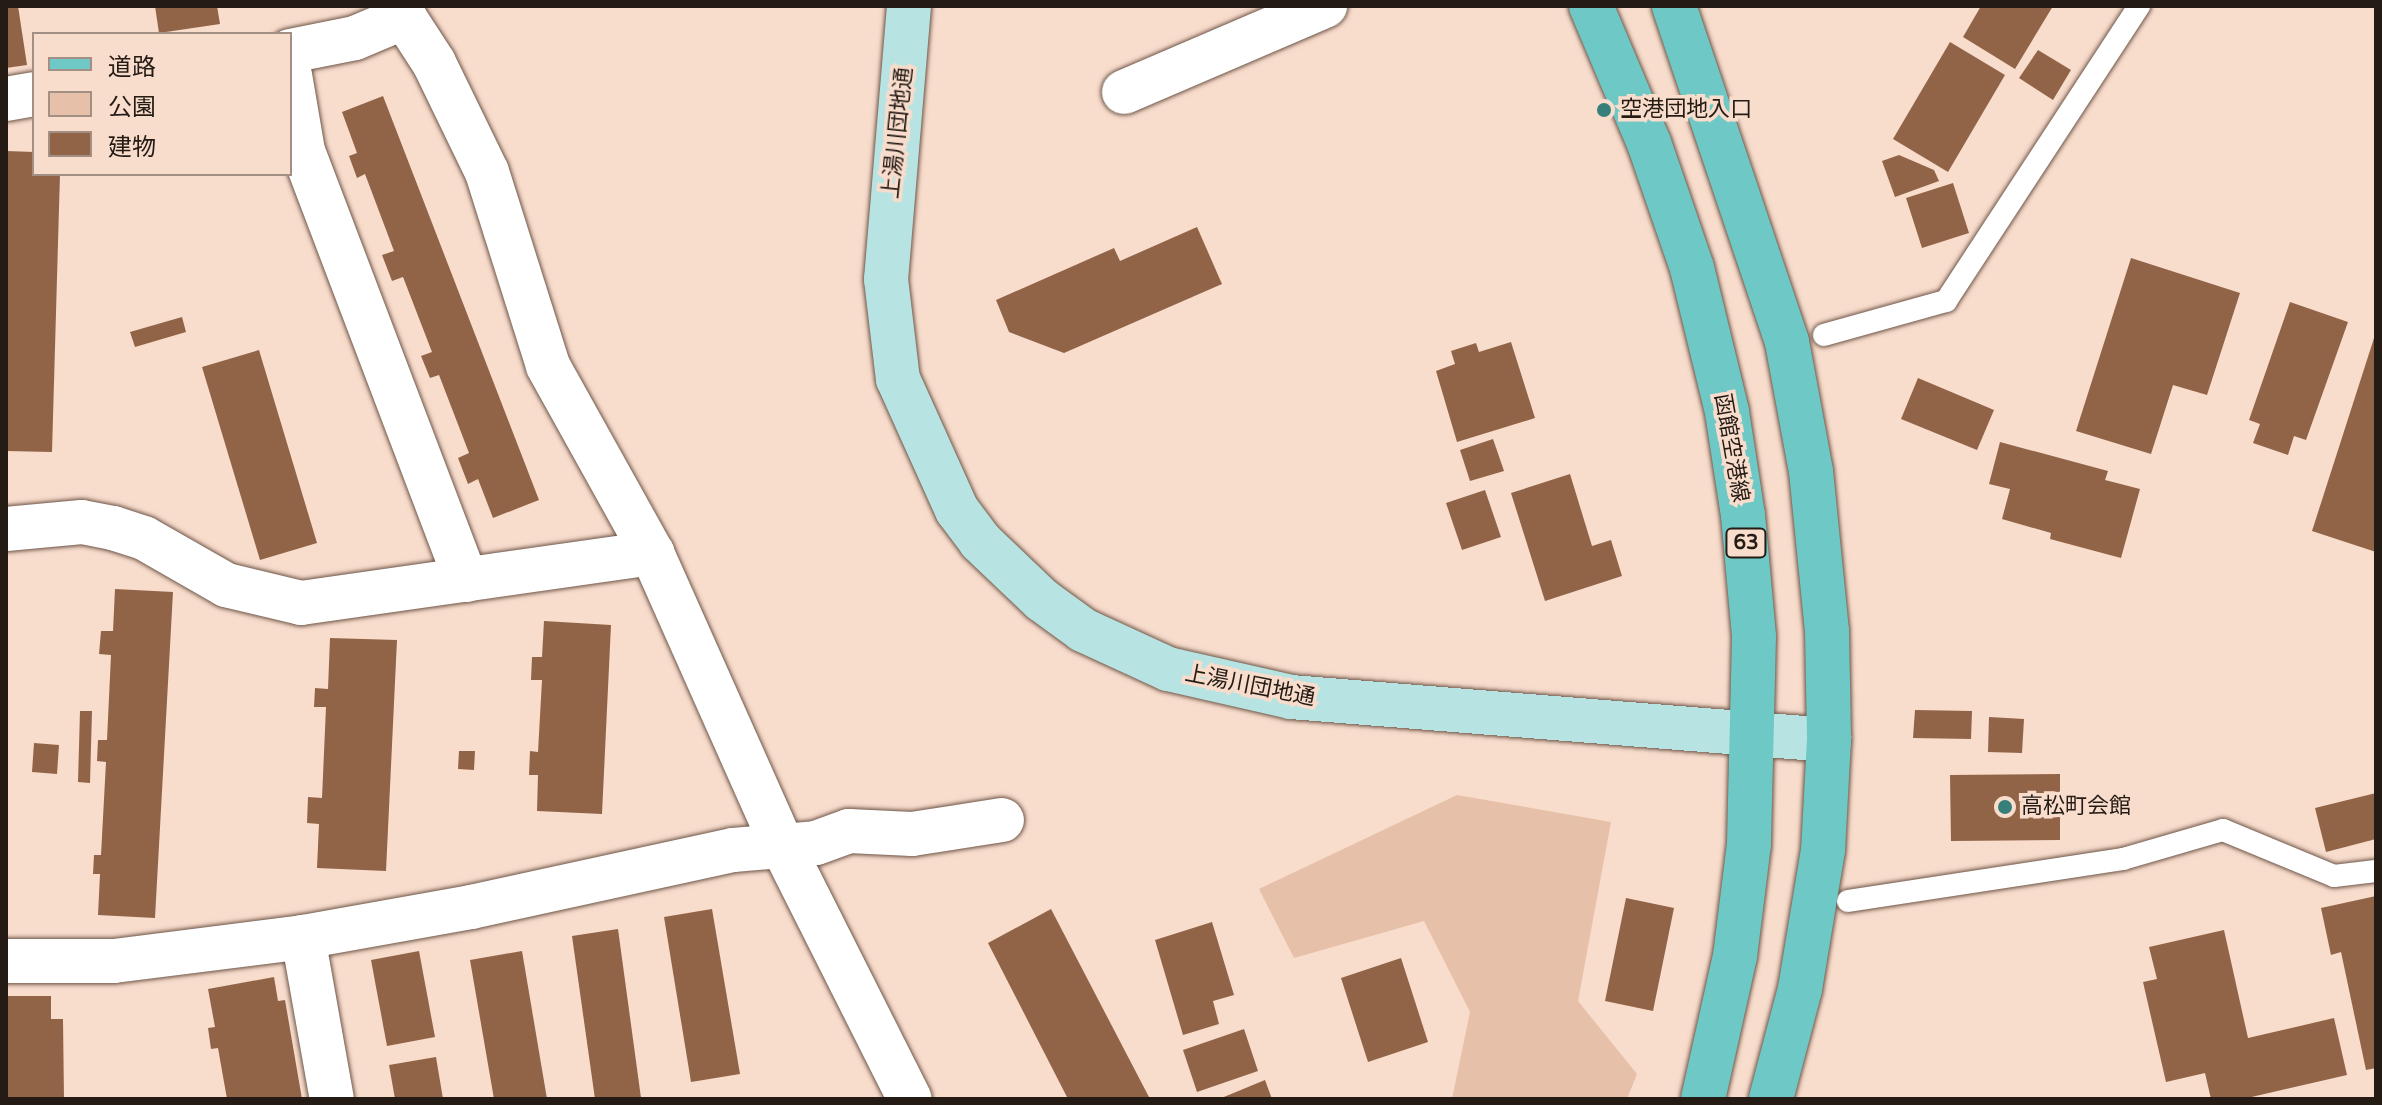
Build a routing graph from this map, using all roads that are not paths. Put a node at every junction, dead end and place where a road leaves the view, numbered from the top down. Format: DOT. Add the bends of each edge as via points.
graph roads {
  1 [pos="909,6"];
  2 [pos="1325,6"];
  3 [pos="1591,6"];
  4 [pos="1674,6"];
  5 [pos="2139,6"];
  6 [pos="401,12"];
  7 [pos="292,51"];
  8 [pos="292,87"];
  9 [pos="1124,92"];
  10 [pos="32,94"];
  11 [pos="6,99"];
  12 [pos="1824,335"];
  13 [pos="6,529"];
  14 [pos="652,553"];
  15 [pos="466,580"];
  16 [pos="1755,736"];
  17 [pos="1829,740"];
  18 [pos="1002,820"];
  19 [pos="783,847"];
  20 [pos="2376,871"];
  21 [pos="1848,901"];
  22 [pos="303,937"];
  23 [pos="6,961"];
  24 [pos="332,1099"];
  25 [pos="910,1099"];
  26 [pos="1703,1099"];
  27 [pos="1771,1099"];
  1 -- 16 [label="street, 上湯川団地通" via="886,279 898,379 957,510 980,541 1042,600 1127,653 1211,682 1291,697"];
  2 -- 9 [label="street"];
  3 -- 16 [label="main road, 函館空港線 / 63" via="1649,143 1692,268 1727,412 1754,637"];
  4 -- 17 [label="main road" via="1787,342 1811,471 1827,631"];
  5 -- 12 [label="lane" via="1946,301"];
  6 -- 7 [label="street" via="355,38"];
  6 -- 14 [label="street" via="434,63 487,172 548,366"];
  8 -- 15 [label="street" via="303,151"];
  10 -- 11 [label="street"];
  13 -- 15 [label="street" via="82,522 113,528 144,538 226,585 266,599 301,603"];
  14 -- 15 [label="street"];
  14 -- 19 [label="street"];
  16 -- 17 [label="street, 上湯川団地通"];
  16 -- 26 [label="main road, 函館空港線 / 63" via="1735,956"];
  17 -- 27 [label="main road" via="1817,900"];
  18 -- 19 [label="street" via="912,834 849,831"];
  19 -- 22 [label="street" via="733,850"];
  19 -- 25 [label="street"];
  20 -- 21 [label="lane" via="2334,876 2223,830 2123,859"];
  22 -- 23 [label="street" via="114,961"];
  22 -- 24 [label="street"];
}
